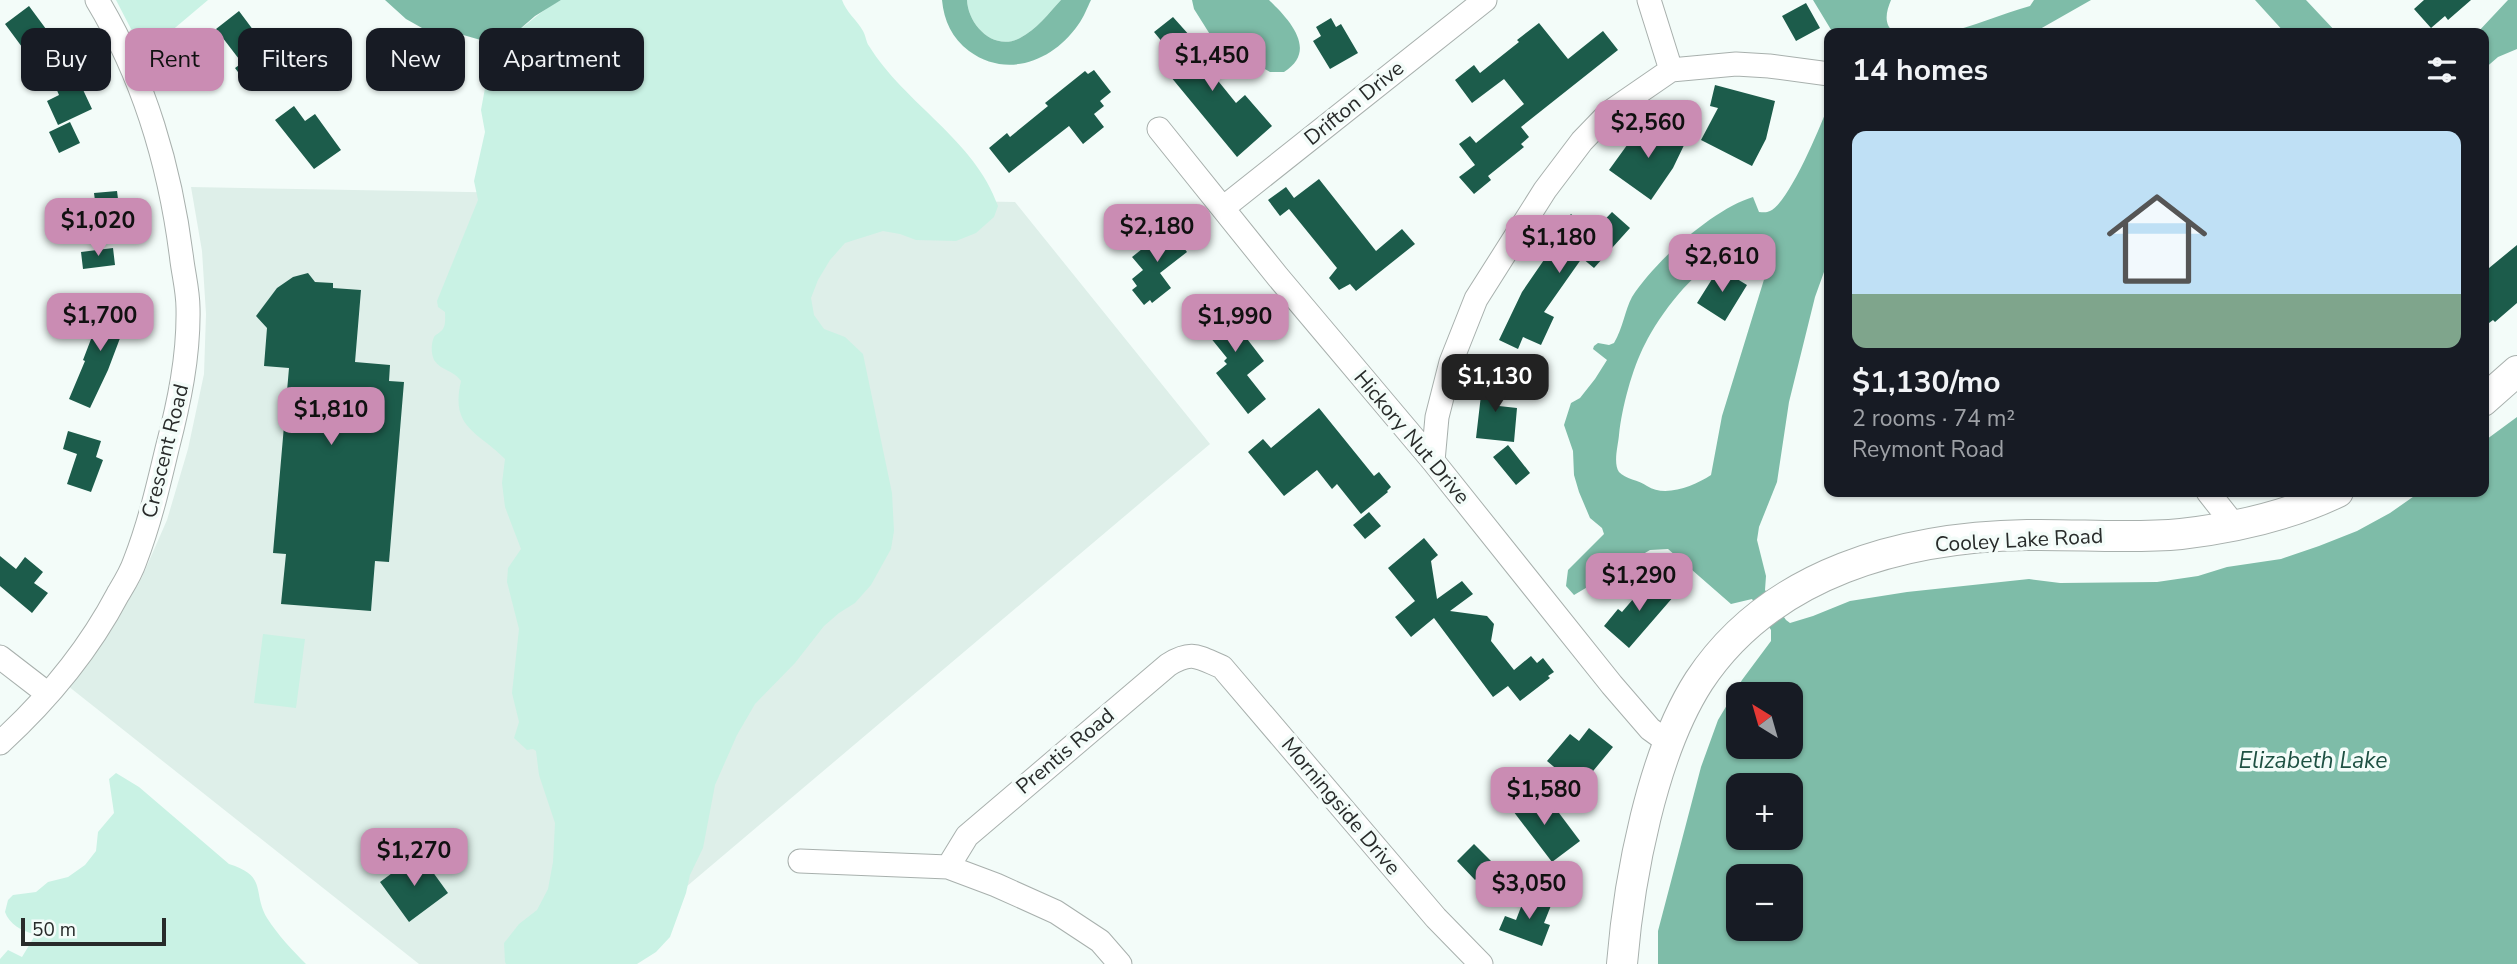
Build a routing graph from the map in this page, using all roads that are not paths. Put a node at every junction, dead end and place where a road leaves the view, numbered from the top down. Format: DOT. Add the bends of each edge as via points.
graph roads {
  1 [pos="97,0"];
  2 [pos="1485,0"];
  3 [pos="1649,0"];
  4 [pos="1671,71"];
  5 [pos="1824,73"];
  6 [pos="1159,129"];
  7 [pos="1223,208"];
  8 [pos="2517,370"];
  9 [pos="2489,396"];
  10 [pos="1433,461"];
  11 [pos="2212,497"];
  12 [pos="2325,497"];
  13 [pos="2234,525"];
  14 [pos="1196,656"];
  15 [pos="0,657"];
  16 [pos="48,694"];
  17 [pos="1668,742"];
  18 [pos="0,743"];
  19 [pos="800,861"];
  20 [pos="948,867"];
  21 [pos="1120,964"];
  22 [pos="1481,964"];
  23 [pos="1622,964"];
  1 -- 16 [label="street, Crescent Road" via="134,75 157,137 170,191 188,307 184,377 135,563 100,628"];
  2 -- 7 [label="street, Drifton Drive"];
  3 -- 4 [label="street"];
  4 -- 5 [label="street" via="1736,64"];
  4 -- 10 [label="street" via="1610,112 1582,141 1500,259 1476,299 1451,362 1437,417"];
  6 -- 7 [label="street, Hickory Nut Drive"];
  7 -- 10 [label="street, Hickory Nut Drive"];
  8 -- 9 [label="main road"];
  10 -- 17 [label="street, Hickory Nut Drive" via="1612,685 1650,729"];
  11 -- 13 [label="street"];
  12 -- 13 [label="main road, Cooley Lake Road"];
  13 -- 17 [label="main road, Cooley Lake Road" via="2179,534 1938,541 1873,556 1827,573 1781,599 1725,648 1699,681"];
  14 -- 20 [label="street, Prentis Road" via="1183,656 1168,665 1051,762 967,836"];
  14 -- 22 [label="street, Morningside Drive" via="1222,667 1436,918"];
  15 -- 16 [label="street"];
  16 -- 18 [label="street, Crescent Road"];
  17 -- 23 [label="main road, Cooley Lake Road" via="1644,825"];
  19 -- 20 [label="street"];
  20 -- 21 [label="street" via="1056,912 1100,942"];
}
